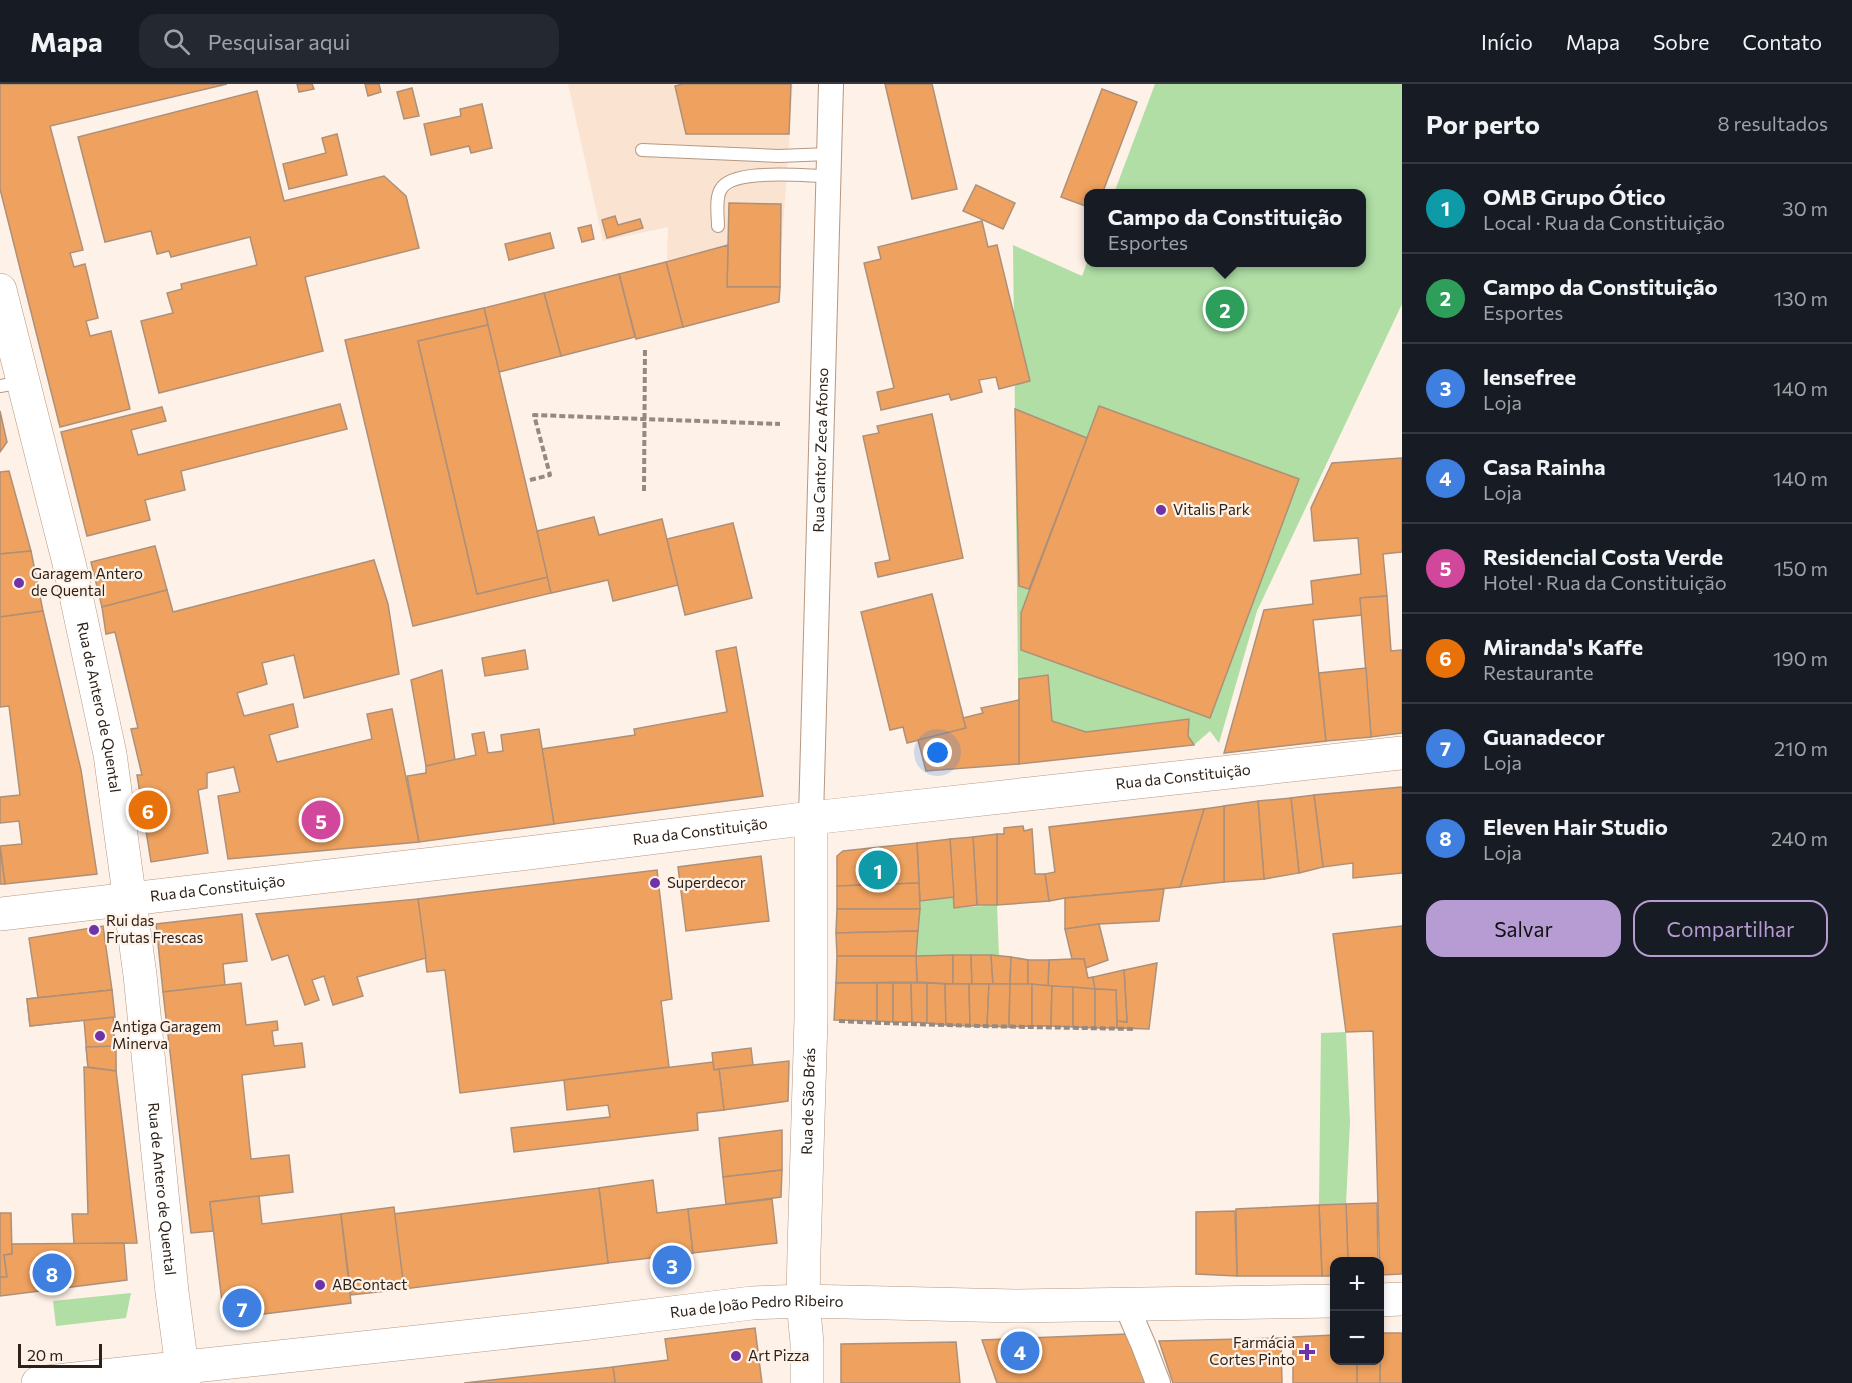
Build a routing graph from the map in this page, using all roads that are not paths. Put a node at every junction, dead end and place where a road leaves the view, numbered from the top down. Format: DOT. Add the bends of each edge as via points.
graph roads {
  1 [pos="831,84"];
  2 [pos="642,150"];
  3 [pos="829,165"];
  4 [pos="718,226"];
  5 [pos="0,290"];
  6 [pos="11,384"];
  7 [pos="1402,753"];
  8 [pos="811,818"];
  9 [pos="130,900"];
  10 [pos="0,914"];
  11 [pos="1402,1299"];
  12 [pos="1384,1300"];
  13 [pos="803,1301"];
  14 [pos="1330,1301"];
  15 [pos="1126,1305"];
  16 [pos="183,1375"];
  17 [pos="38,1383"];
  18 [pos="807,1383"];
  19 [pos="1158,1383"];
  1 -- 3 [label="street, Rua Cantor Zeca Afonso"];
  2 -- 3 [label="lane" via="780,156"];
  3 -- 4 [label="lane" via="728,181 719,191"];
  3 -- 8 [label="street, Rua Cantor Zeca Afonso"];
  5 -- 6 [label="main road, Rua de Antero de Quental"];
  6 -- 9 [label="main road, Rua de Antero de Quental" via="69,563 110,754"];
  7 -- 8 [label="main road, Rua da Constituição"];
  8 -- 9 [label="main road, Rua da Constituição"];
  8 -- 13 [label="main road, Rua de São Brás" via="811,1019"];
  9 -- 10 [label="main road, Rua da Constituição"];
  9 -- 16 [label="main road, Rua de Antero de Quental"];
  11 -- 12 [label="main road"];
  13 -- 15 [label="main road, Rua de João Pedro Ribeiro"];
  13 -- 16 [label="main road, Rua de João Pedro Ribeiro" via="752,1303"];
  13 -- 18 [label="main road, Rua de São Brás"];
  14 -- 15 [label="main road, Rua de João Pedro Ribeiro"];
  15 -- 19 [label="street"];
  16 -- 17 [label="main road, Rua de João Pedro Ribeiro"];
}
